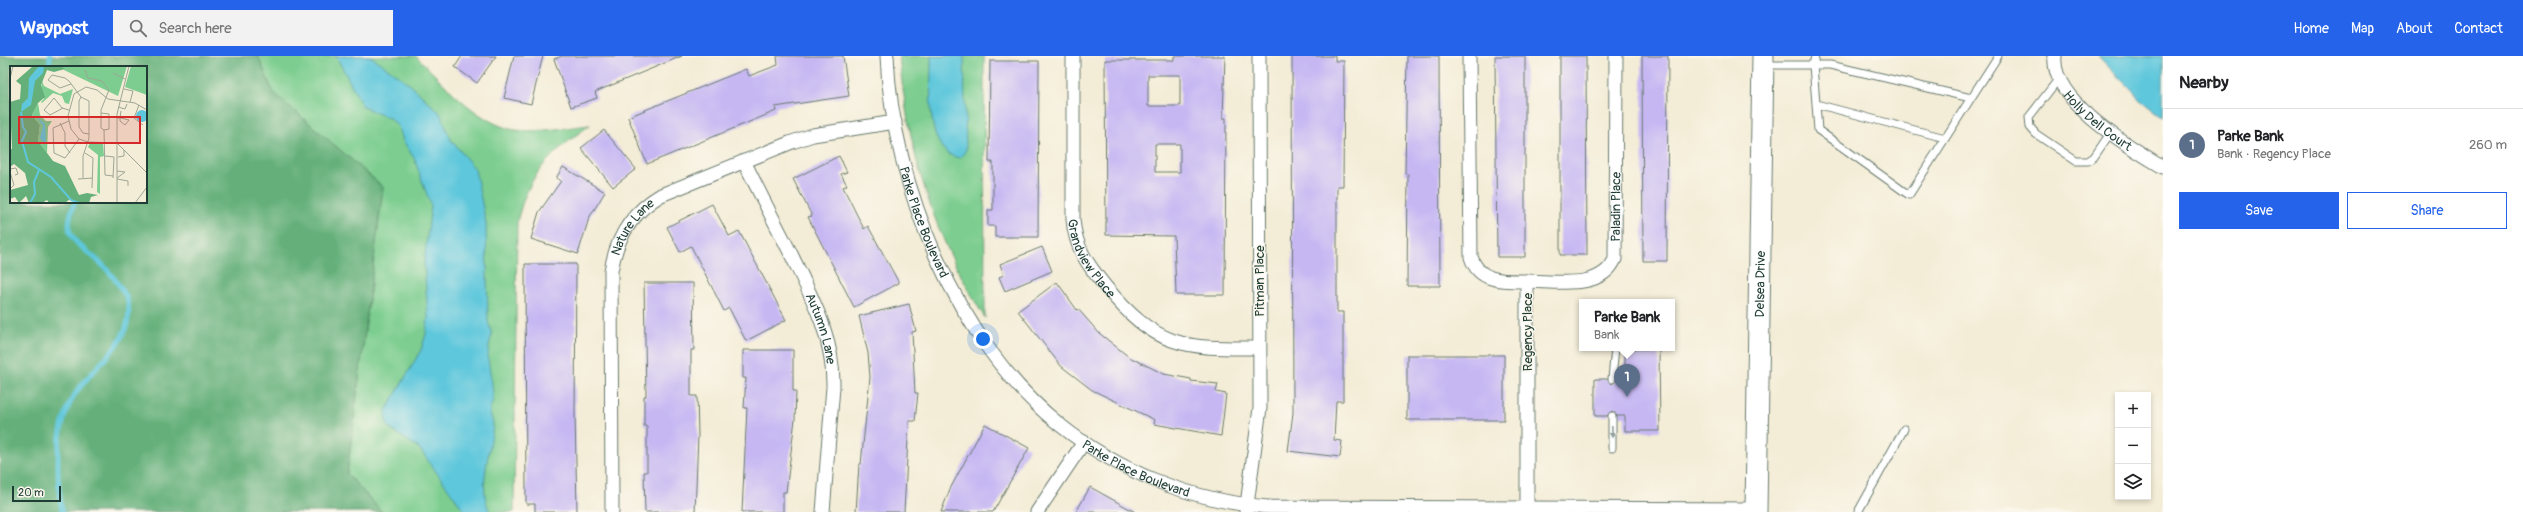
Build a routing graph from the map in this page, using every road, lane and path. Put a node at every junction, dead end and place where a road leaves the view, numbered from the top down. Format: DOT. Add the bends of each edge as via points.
graph roads {
  1 [pos="887,56"];
  2 [pos="1073,56"];
  3 [pos="1260,56"];
  4 [pos="1469,56"];
  5 [pos="1616,56"];
  6 [pos="1815,56"];
  7 [pos="1998,56"];
  8 [pos="2055,56"];
  9 [pos="1763,61"];
  10 [pos="1813,66"];
  11 [pos="2060,77"];
  12 [pos="1971,98"];
  13 [pos="1816,104"];
  14 [pos="895,122"];
  15 [pos="2111,132"];
  16 [pos="1945,138"];
  17 [pos="744,161"];
  18 [pos="2163,167"];
  19 [pos="1526,281"];
  20 [pos="1259,348"];
  21 [pos="1615,351"];
  22 [pos="1612,378"];
  23 [pos="1612,416"];
  24 [pos="1904,429"];
  25 [pos="1084,442"];
  26 [pos="1612,448"];
  27 [pos="1247,508"];
  28 [pos="1527,510"];
  29 [pos="1757,511"];
  30 [pos="612,512"];
  31 [pos="822,512"];
  32 [pos="1037,512"];
  33 [pos="1858,512"];
  1 -- 14 [label="street, Parke Place Boulevard"];
  2 -- 20 [label="street, Grandview Place" via="1073,219 1077,245 1086,262 1129,314 1155,333 1179,343 1200,347"];
  3 -- 20 [label="street, Pitman Place"];
  4 -- 19 [label="street, Regency Place" via="1471,258 1477,270 1488,277 1501,281"];
  5 -- 19 [label="street, Paladin Place" via="1615,259 1607,271 1594,280"];
  6 -- 10 [label="lane"];
  7 -- 12 [label="lane"];
  8 -- 11 [label="street, Holly Dell Court"];
  9 -- 10 [label="lane"];
  9 -- 29 [label="main road, Delsea Drive"];
  10 -- 12 [label="lane" via="1830,66"];
  10 -- 13 [label="lane"];
  11 -- 15 [label="street, Holly Dell Court" via="2074,103"];
  11 -- 15 [label="lane" via="2029,117 2030,127 2036,134 2076,161 2088,161 2094,157"];
  12 -- 16 [label="lane"];
  13 -- 16 [label="lane"];
  13 -- 16 [label="lane" via="1818,130 1909,196"];
  14 -- 17 [label="street, Nature Lane" via="813,135"];
  14 -- 25 [label="street, Parke Place Boulevard" via="921,220 941,266 965,311 996,358 1025,392 1059,424"];
  15 -- 18 [label="street, Holly Dell Court"];
  17 -- 30 [label="street, Nature Lane" via="653,200 637,213 619,241 611,271"];
  17 -- 31 [label="street, Autumn Lane" via="815,303 828,337 833,387"];
  19 -- 28 [label="street, Regency Place"];
  20 -- 27 [label="street, Pitman Place" via="1260,417"];
  21 -- 22 [label="lane"];
  23 -- 26 [label="lane, one-way"];
  24 -- 33 [label="lane"];
  25 -- 27 [label="street, Parke Place Boulevard" via="1120,464 1167,485"];
  25 -- 32 [label="street"];
  27 -- 28 [label="street, Parke Place Boulevard"];
  28 -- 29 [label="street, Parke Place Boulevard"];
}
